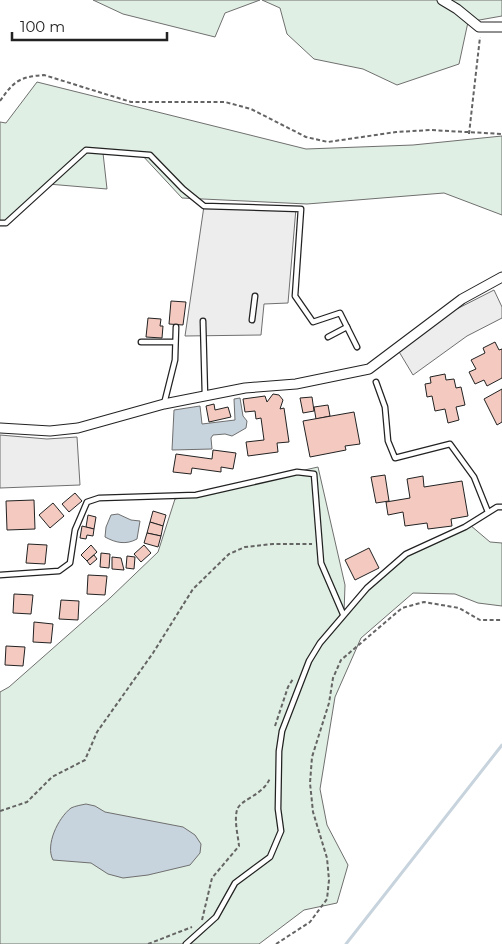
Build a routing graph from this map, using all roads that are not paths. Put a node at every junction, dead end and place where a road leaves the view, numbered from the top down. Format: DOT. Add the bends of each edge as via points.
graph roads {
  1 [pos="442,0"];
  2 [pos="502,27"];
  3 [pos="0,223"];
  4 [pos="502,277"];
  5 [pos="255,296"];
  6 [pos="252,320"];
  7 [pos="203,321"];
  8 [pos="176,327"];
  9 [pos="347,327"];
  10 [pos="328,336"];
  11 [pos="141,342"];
  12 [pos="175,342"];
  13 [pos="357,347"];
  14 [pos="376,382"];
  15 [pos="205,396"];
  16 [pos="164,404"];
  17 [pos="0,428"];
  18 [pos="502,507"];
  19 [pos="488,512"];
  20 [pos="0,575"];
  21 [pos="344,614"];
  22 [pos="186,944"];
  1 -- 2 [label="street" via="479,27"];
  3 -- 9 [label="lane" via="6,223 86,150 150,155 204,206 302,209 295,296 313,322 340,313"];
  4 -- 15 [label="street" via="462,299 369,369 296,384 245,388"];
  5 -- 6 [label="lane"];
  7 -- 15 [label="lane"];
  8 -- 12 [label="lane"];
  9 -- 10 [label="lane"];
  9 -- 13 [label="lane"];
  11 -- 12 [label="lane"];
  12 -- 16 [label="lane" via="175,360"];
  14 -- 19 [label="lane" via="385,407 388,441 395,458 450,444 474,476"];
  15 -- 16 [label="street"];
  16 -- 17 [label="street" via="78,428"];
  18 -- 19 [label="lane"];
  19 -- 21 [label="lane" via="465,527 406,554 383,572"];
  20 -- 21 [label="lane" via="59,571 70,563 75,530 87,502 98,498 196,495 297,472 314,474 321,562"];
  21 -- 22 [label="lane" via="309,662 282,731 278,751 281,831 270,857 235,883 216,917"];
}
